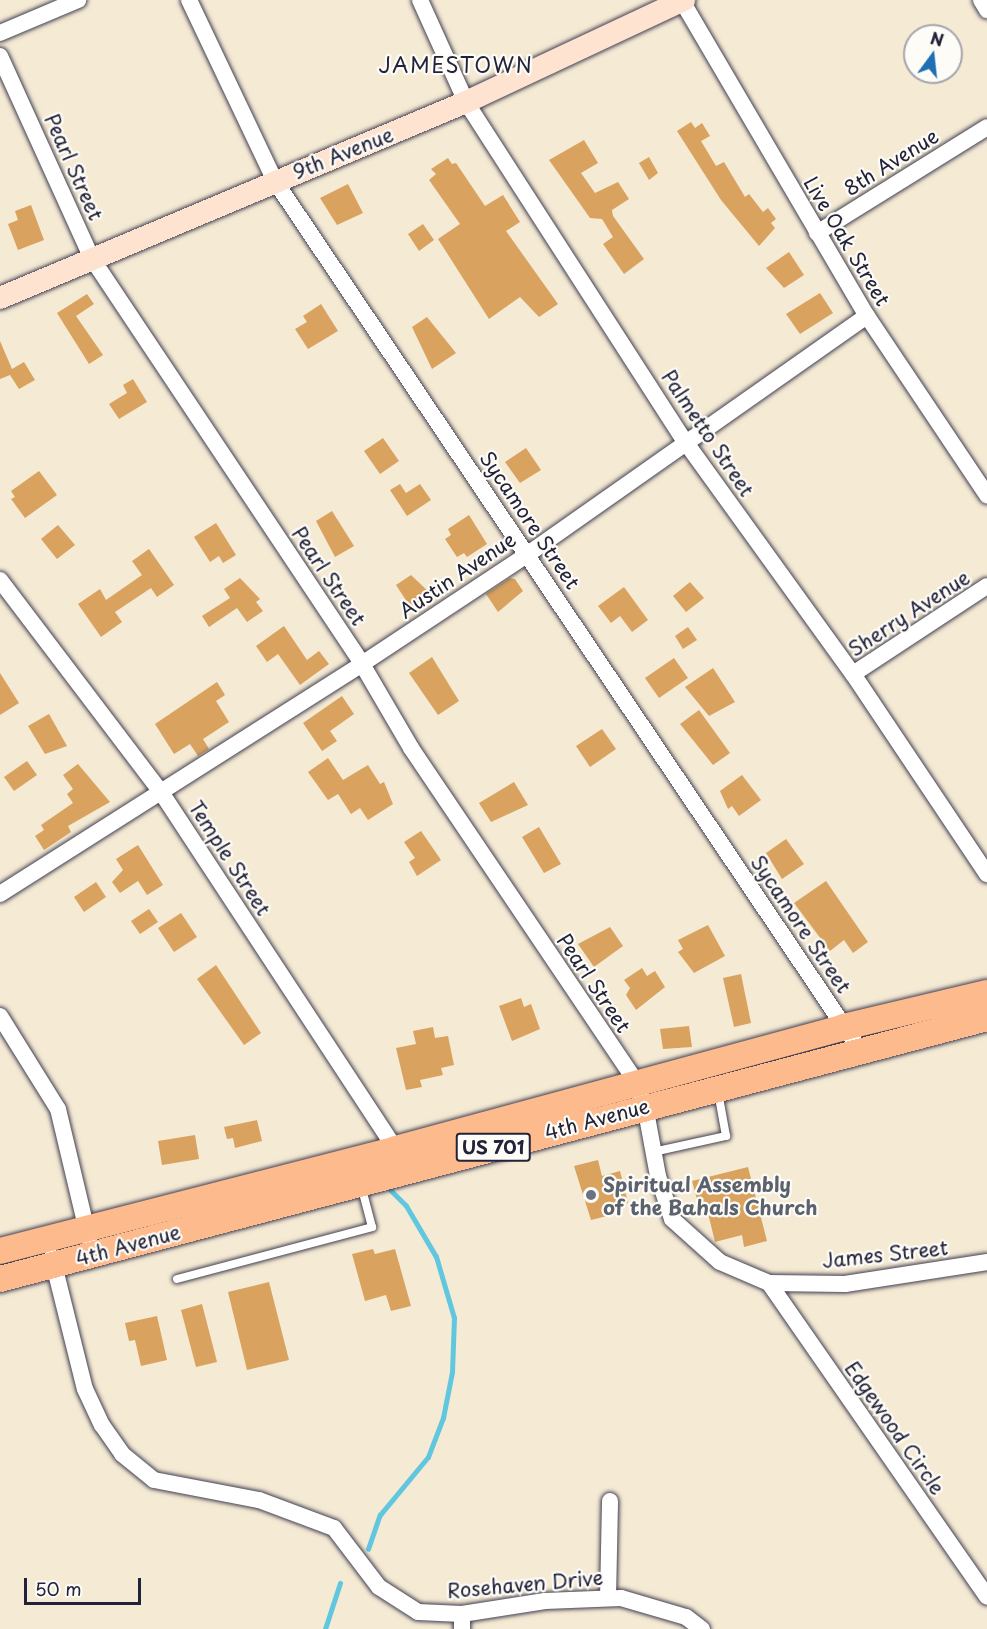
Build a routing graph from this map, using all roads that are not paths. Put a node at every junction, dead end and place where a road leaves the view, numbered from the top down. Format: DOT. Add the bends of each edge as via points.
graph roads {
  1 [pos="78,0"];
  2 [pos="189,0"];
  3 [pos="420,0"];
  4 [pos="683,0"];
  5 [pos="981,0"];
  6 [pos="987,9"];
  7 [pos="0,33"];
  8 [pos="0,56"];
  9 [pos="466,102"];
  10 [pos="987,127"];
  11 [pos="275,181"];
  12 [pos="817,233"];
  13 [pos="91,257"];
  14 [pos="0,298"];
  15 [pos="867,315"];
  16 [pos="684,440"];
  17 [pos="987,495"];
  18 [pos="528,554"];
  19 [pos="0,580"];
  20 [pos="987,586"];
  21 [pos="362,664"];
  22 [pos="853,674"];
  23 [pos="161,792"];
  24 [pos="987,874"];
  25 [pos="0,894"];
  26 [pos="976,995"];
  27 [pos="0,1017"];
  28 [pos="984,1024"];
  29 [pos="844,1027"];
  30 [pos="860,1050"];
  31 [pos="717,1087"];
  32 [pos="641,1095"];
  33 [pos="653,1152"];
  34 [pos="403,1160"];
  35 [pos="360,1183"];
  36 [pos="86,1228"];
  37 [pos="47,1239"];
  38 [pos="0,1251"];
  39 [pos="92,1254"];
  40 [pos="987,1262"];
  41 [pos="54,1265"];
  42 [pos="0,1279"];
  43 [pos="177,1279"];
  44 [pos="769,1283"];
  45 [pos="610,1501"];
  46 [pos="987,1597"];
  47 [pos="608,1598"];
  48 [pos="462,1621"];
  49 [pos="702,1629"];
  1 -- 7 [label="street"];
  2 -- 11 [label="street, Sycamore Street"];
  3 -- 9 [label="street, Palmetto Street"];
  4 -- 9 [label="street, 9th Avenue"];
  4 -- 12 [label="street, Live Oak Street"];
  5 -- 6 [label="street"];
  8 -- 13 [label="street, Pearl Street"];
  9 -- 11 [label="street, 9th Avenue"];
  9 -- 16 [label="street, Palmetto Street"];
  10 -- 12 [label="street, 8th Avenue"];
  11 -- 13 [label="street, 9th Avenue"];
  11 -- 18 [label="street, Sycamore Street"];
  12 -- 15 [label="street, Live Oak Street"];
  13 -- 14 [label="street, 9th Avenue"];
  13 -- 21 [label="street, Pearl Street"];
  15 -- 16 [label="street, Austin Avenue"];
  15 -- 17 [label="street, Live Oak Street"];
  16 -- 18 [label="street, Austin Avenue"];
  16 -- 22 [label="street, Palmetto Street"];
  18 -- 21 [label="street, Austin Avenue"];
  18 -- 29 [label="street, Sycamore Street"];
  19 -- 23 [label="street, Temple Street"];
  20 -- 22 [label="street, Sherry Avenue"];
  21 -- 23 [label="street, Austin Avenue"];
  21 -- 32 [label="street, Pearl Street" via="411,748"];
  22 -- 24 [label="street, Palmetto Street"];
  23 -- 25 [label="street, Austin Avenue"];
  23 -- 34 [label="street, Temple Street"];
  26 -- 28 [label="street"];
  26 -- 29 [label="main road, 4th Avenue / US 701"];
  27 -- 36 [label="street" via="58,1109"];
  28 -- 30 [label="main road, 4th Avenue / US 701"];
  29 -- 30 [label="street, Sycamore Street"];
  29 -- 32 [label="main road, 4th Avenue / US 701"];
  30 -- 31 [label="main road, 4th Avenue / US 701"];
  31 -- 32 [label="main road, 4th Avenue / US 701"];
  31 -- 33 [label="lane" via="726,1136"];
  32 -- 33 [label="street, James Street"];
  32 -- 34 [label="main road, 4th Avenue / US 701"];
  33 -- 44 [label="street, James Street" via="672,1220 720,1262"];
  34 -- 35 [label="main road, 4th Avenue / US 701"];
  34 -- 36 [label="main road, 4th Avenue / US 701"];
  35 -- 39 [label="main road, 4th Avenue / US 701"];
  35 -- 43 [label="lane" via="372,1227"];
  36 -- 37 [label="main road, 4th Avenue / US 701"];
  36 -- 39 [label="street"];
  37 -- 38 [label="main road, 4th Avenue / US 701"];
  37 -- 41 [label="street, Rosehaven Drive"];
  39 -- 41 [label="main road, 4th Avenue / US 701"];
  40 -- 44 [label="street, James Street" via="845,1284"];
  41 -- 42 [label="main road, 4th Avenue / US 701"];
  41 -- 48 [label="street, Rosehaven Drive" via="85,1389 102,1425 122,1454 153,1480 259,1500 334,1528 380,1587 418,1611"];
  44 -- 46 [label="street, Edgewood Circle"];
  45 -- 47 [label="street"];
  47 -- 48 [label="street, Rosehaven Drive" via="545,1601"];
  47 -- 49 [label="street, Rosehaven Drive" via="621,1598 686,1617"];
}
